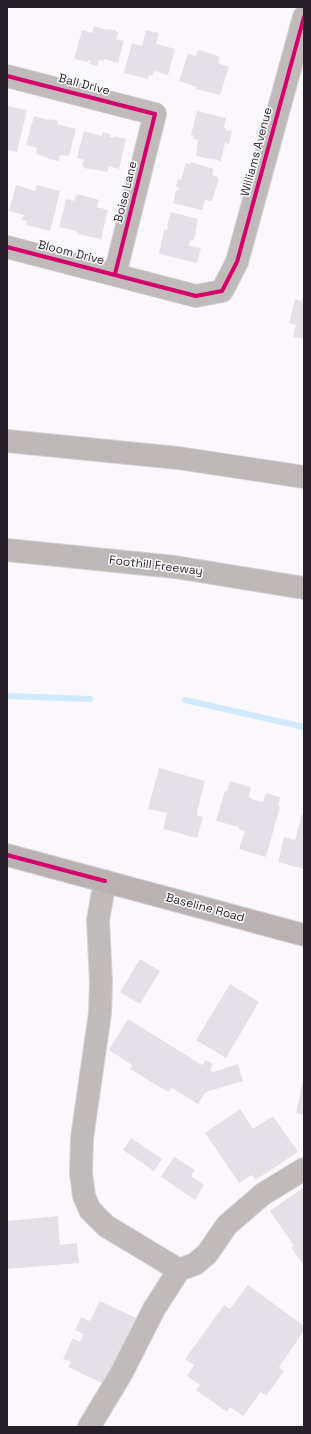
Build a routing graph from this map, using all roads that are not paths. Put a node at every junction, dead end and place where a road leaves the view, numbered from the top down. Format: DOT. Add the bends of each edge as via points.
graph roads {
  1 [pos="304,17"];
  2 [pos="7,76"];
  3 [pos="156,114"];
  4 [pos="7,247"];
  5 [pos="115,274"];
  6 [pos="222,291"];
  7 [pos="7,441"];
  8 [pos="304,477"];
  9 [pos="7,550"];
  10 [pos="304,588"];
  11 [pos="7,855"];
  12 [pos="105,880"];
  13 [pos="304,935"];
  14 [pos="304,1169"];
  15 [pos="179,1270"];
  16 [pos="89,1427"];
  1 -- 6 [label="street, Williams Avenue" via="237,262"];
  2 -- 3 [label="street, Ball Drive"];
  3 -- 5 [label="street, Boise Lane"];
  4 -- 5 [label="street, Bloom Drive"];
  5 -- 6 [label="street, Bloom Drive" via="196,296"];
  7 -- 8 [label="highway" via="178,458"];
  9 -- 10 [label="highway, Foothill Freeway" via="175,567"];
  11 -- 12 [label="main road, Baseline Road"];
  12 -- 13 [label="main road, Baseline Road"];
  12 -- 15 [label="street" via="98,920 100,1013 82,1138 81,1173 84,1196 90,1210 106,1226"];
  14 -- 15 [label="street" via="263,1194 227,1225 207,1254 195,1264"];
  15 -- 16 [label="street" via="154,1309 121,1374"];
}
